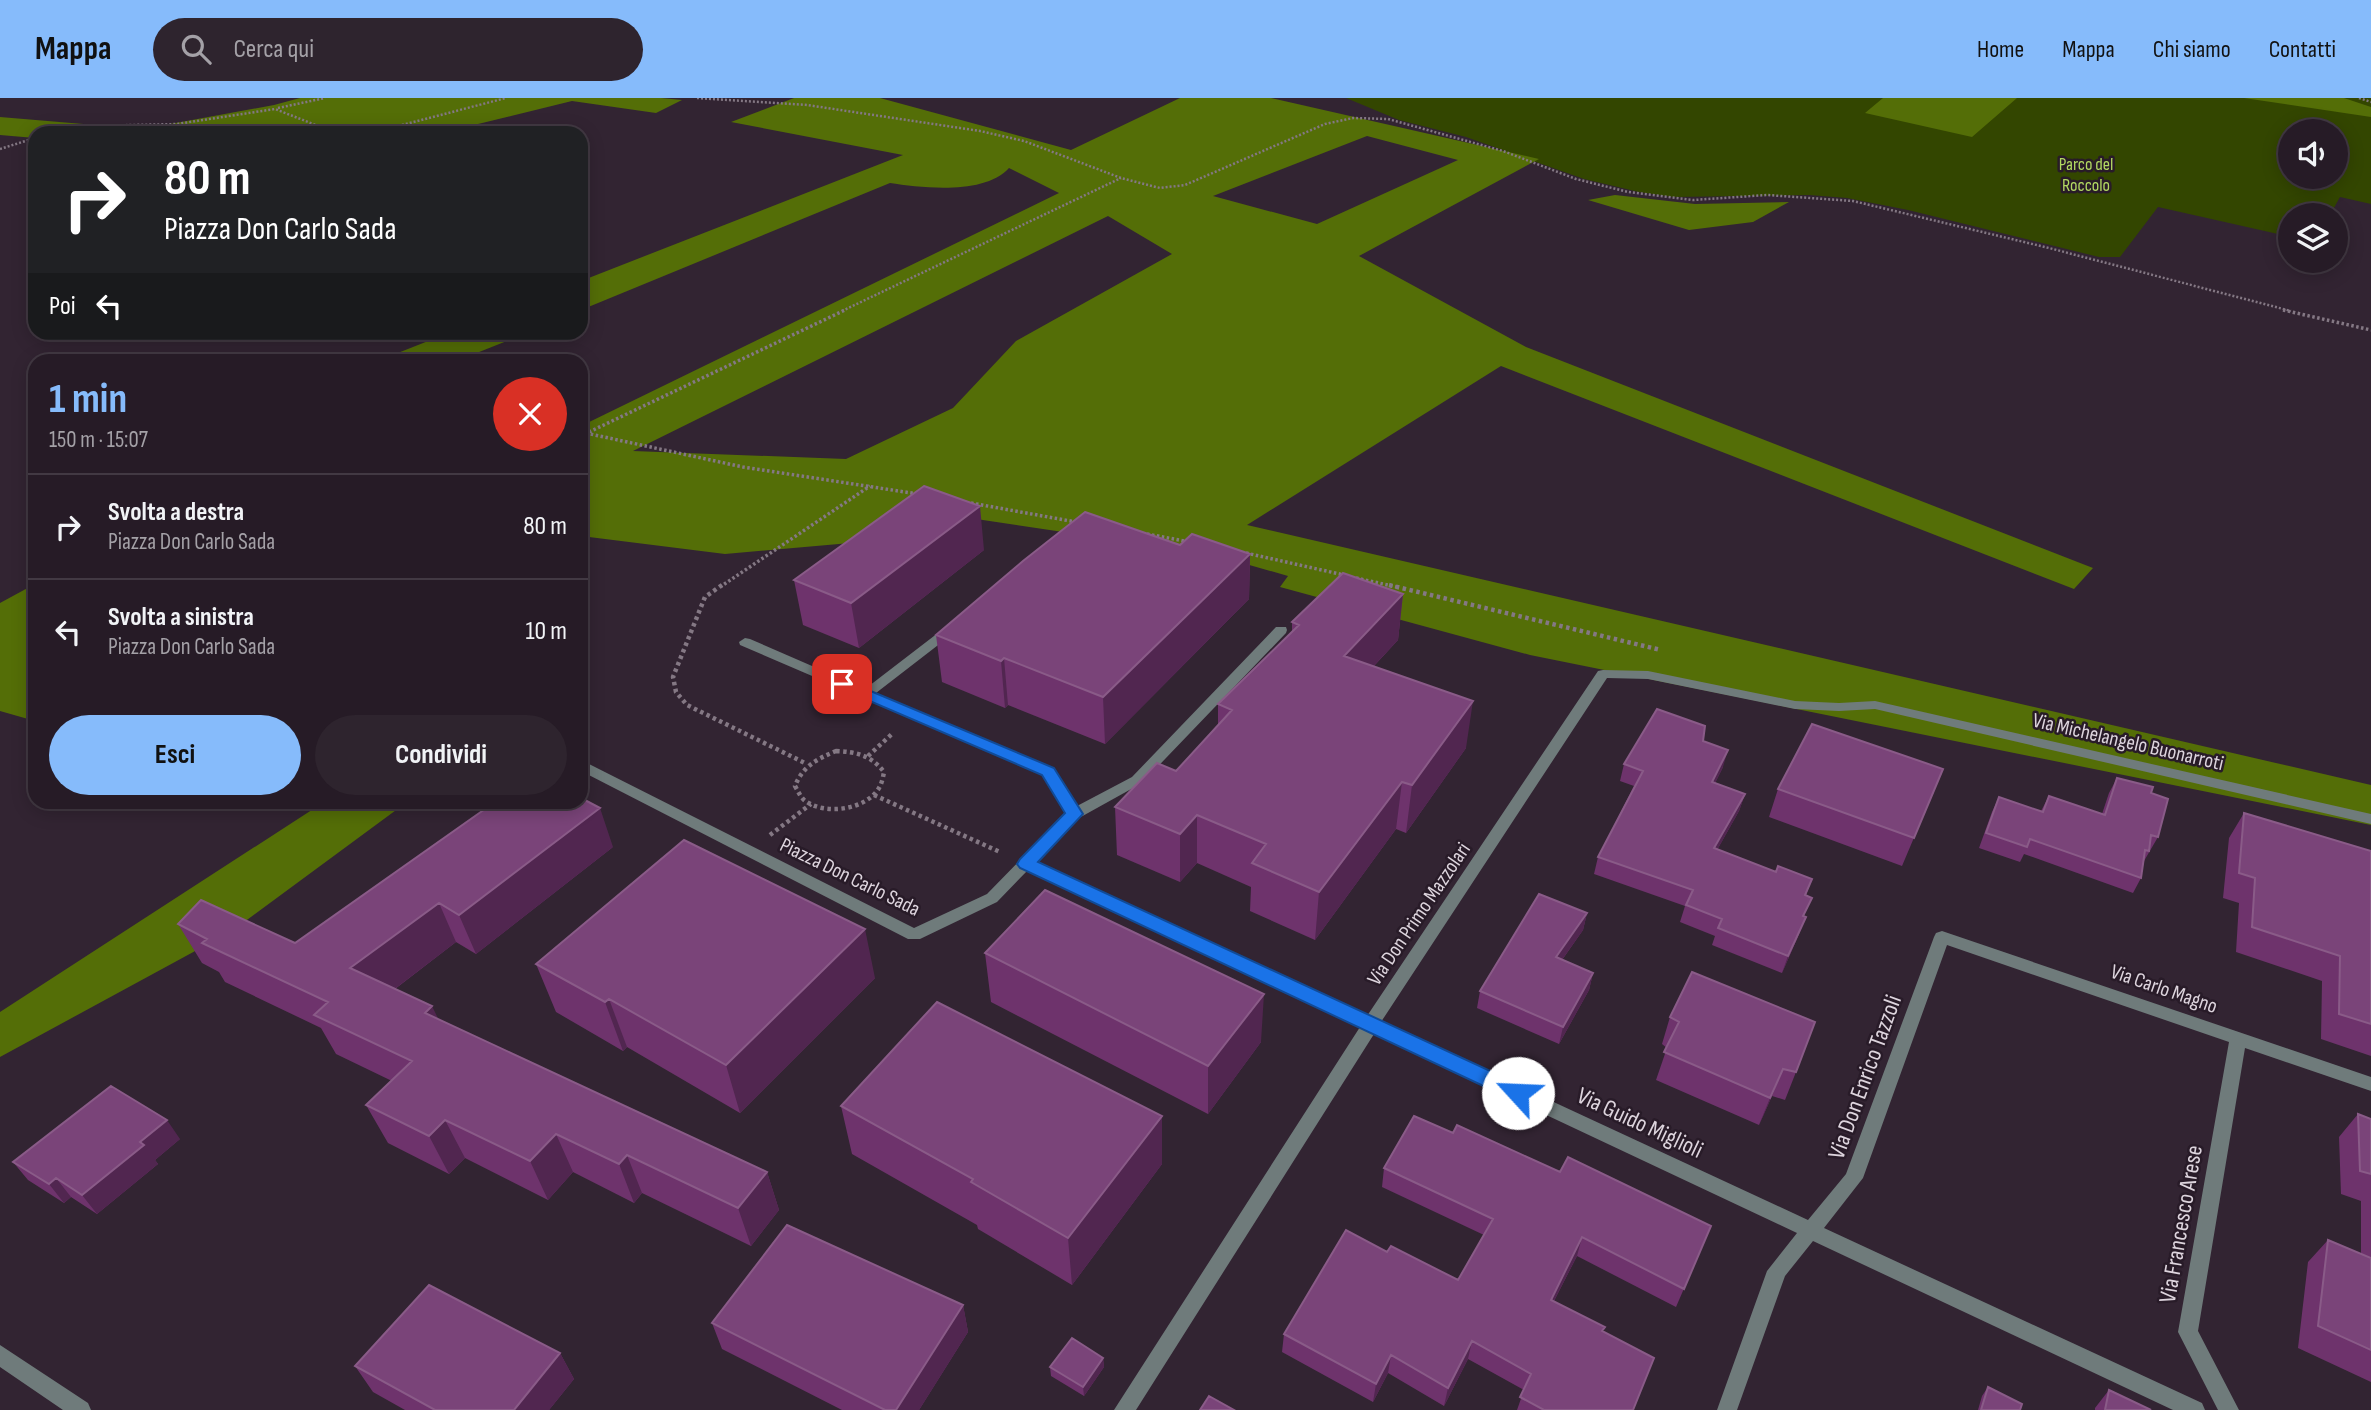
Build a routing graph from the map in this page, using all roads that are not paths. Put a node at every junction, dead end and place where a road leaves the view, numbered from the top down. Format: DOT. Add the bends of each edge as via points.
graph roads {
  1 [pos="965,618"];
  2 [pos="1281,630"];
  3 [pos="745,642"];
  4 [pos="867,695"];
  5 [pos="1875,705"];
  6 [pos="588,769"];
  7 [pos="1074,814"];
  8 [pos="2371,819"];
  9 [pos="1026,864"];
  10 [pos="1942,937"];
  11 [pos="1371,1024"];
  12 [pos="2238,1038"];
  13 [pos="2371,1084"];
  14 [pos="1811,1230"];
  15 [pos="0,1355"];
  16 [pos="81,1410"];
  17 [pos="1124,1410"];
  18 [pos="1727,1410"];
  19 [pos="2195,1410"];
  20 [pos="2229,1410"];
  1 -- 4 [label="street"];
  2 -- 7 [label="street, Piazza Don Carlo Sada" via="1137,780"];
  3 -- 4 [label="street"];
  4 -- 7 [label="street" via="1048,772"];
  5 -- 8 [label="street, Via Michelangelo Buonarroti"];
  5 -- 11 [label="street, Via Don Primo Mazzolari" via="1795,705 1648,675 1603,674"];
  6 -- 9 [label="street, Piazza Don Carlo Sada" via="914,936 992,898"];
  7 -- 9 [label="street, Piazza Don Carlo Sada"];
  9 -- 11 [label="street, Via Guido Miglioli"];
  10 -- 12 [label="street, Via Carlo Magno"];
  10 -- 14 [label="street, Via Don Enrico Tazzoli" via="1854,1178"];
  11 -- 14 [label="street, Via Guido Miglioli"];
  11 -- 17 [label="street, Via Don Primo Mazzolari"];
  12 -- 13 [label="street, Via Carlo Magno"];
  12 -- 20 [label="street, Via Francesco Arese" via="2188,1332"];
  14 -- 18 [label="street, Via Don Enrico Tazzoli" via="1777,1272"];
  14 -- 19 [label="street, Via Guido Miglioli"];
  15 -- 16 [label="street"];
}
